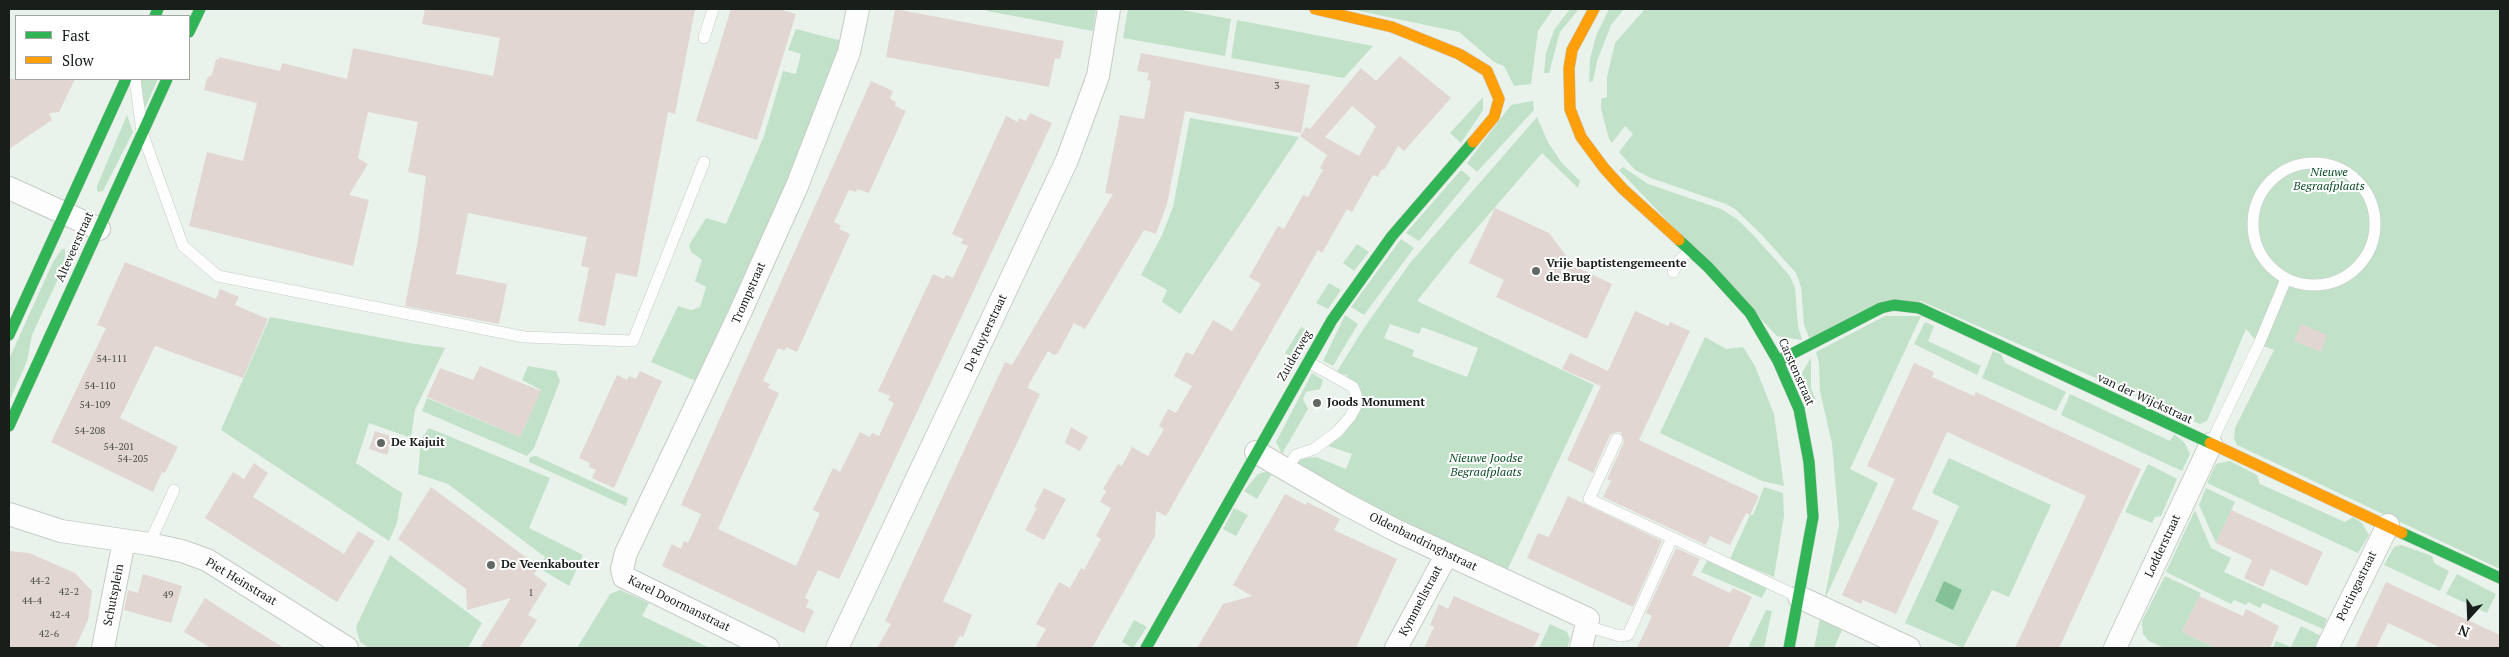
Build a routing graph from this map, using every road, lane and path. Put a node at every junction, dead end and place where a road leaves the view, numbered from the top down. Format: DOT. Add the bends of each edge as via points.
graph roads {
  1 [pos="200,9"];
  2 [pos="712,9"];
  3 [pos="858,9"];
  4 [pos="1108,9"];
  5 [pos="1315,9"];
  6 [pos="1594,9"];
  7 [pos="190,30"];
  8 [pos="704,38"];
  9 [pos="126,80"];
  10 [pos="135,80"];
  11 [pos="167,80"];
  12 [pos="142,132"];
  13 [pos="704,162"];
  14 [pos="9,188"];
  15 [pos="66,213"];
  16 [pos="98,229"];
  17 [pos="1690,250"];
  18 [pos="1673,272"];
  19 [pos="2286,279"];
  20 [pos="9,335"];
  21 [pos="1778,361"];
  22 [pos="1308,362"];
  23 [pos="9,426"];
  24 [pos="1617,439"];
  25 [pos="2211,444"];
  26 [pos="1256,452"];
  27 [pos="1287,469"];
  28 [pos="174,490"];
  29 [pos="9,514"];
  30 [pos="2388,525"];
  31 [pos="1672,538"];
  32 [pos="124,541"];
  33 [pos="149,544"];
  34 [pos="1447,554"];
  35 [pos="622,569"];
  36 [pos="2500,578"];
  37 [pos="1809,602"];
  38 [pos="1586,626"];
  39 [pos="2120,647"];
  40 [pos="103,648"];
  41 [pos="347,648"];
  42 [pos="768,648"];
  43 [pos="837,648"];
  44 [pos="1146,648"];
  45 [pos="1396,648"];
  46 [pos="1581,648"];
  47 [pos="1789,648"];
  48 [pos="1910,648"];
  49 [pos="2327,648"];
  1 -- 7 [label="street"];
  2 -- 8 [label="lane"];
  3 -- 35 [label="street, Trompstraat" via="849,52 797,186 626,552"];
  4 -- 43 [label="street, De Ruyterstraat" via="1098,76 1067,160"];
  5 -- 22 [label="street, Zuiderweg" via="1392,27 1459,54 1487,71 1499,99 1494,117 1392,236 1332,320"];
  6 -- 17 [label="street" via="1572,50 1569,88 1570,109 1575,123 1581,137 1604,168"];
  9 -- 15 [label="street, Alteveerstraat"];
  10 -- 12 [label="lane"];
  11 -- 12 [label="street, Alteveerstraat"];
  12 -- 13 [label="lane" via="183,246 218,276 524,337 633,341"];
  12 -- 16 [label="street, Alteveerstraat"];
  14 -- 15 [label="street"];
  15 -- 16 [label="street"];
  15 -- 20 [label="street, Alteveerstraat"];
  16 -- 23 [label="street, Alteveerstraat"];
  17 -- 18 [label="lane"];
  17 -- 21 [label="street, Carstenstraat" via="1750,313"];
  19 -- 19 [label="lane" via="2302,284 2335,282 2357,268 2371,246 2375,229 2369,196 2356,179 2338,168 2321,163 2303,163 2287,168 2271,180 2259,196 2253,218 2254,242 2272,270"];
  19 -- 25 [label="lane"];
  21 -- 25 [label="street, van der Wijckstraat" via="1882,308 1907,305"];
  21 -- 37 [label="street, Carstenstraat" via="1799,409 1810,462"];
  22 -- 26 [label="street, Zuiderweg"];
  22 -- 27 [label="lane" via="1353,387 1356,406 1337,432 1314,449 1296,455"];
  24 -- 31 [label="lane" via="1589,499"];
  25 -- 30 [label="street, van der Wijckstraat"];
  25 -- 39 [label="street, Lodderstraat"];
  26 -- 27 [label="street, Oldenbandringhstraat"];
  26 -- 44 [label="street, Zuiderweg"];
  27 -- 34 [label="street, Oldenbandringhstraat" via="1344,504"];
  28 -- 33 [label="lane"];
  29 -- 32 [label="street, Piet Heinstraat" via="61,531"];
  30 -- 36 [label="street, van der Wijckstraat"];
  30 -- 49 [label="street, Pottingastraat"];
  31 -- 37 [label="lane"];
  31 -- 38 [label="lane, Oldenbandringhstraat" via="1628,635 1620,636"];
  32 -- 33 [label="street, Piet Heinstraat"];
  32 -- 40 [label="street, Schutsplein"];
  33 -- 41 [label="street, Piet Heinstraat" via="207,560"];
  34 -- 38 [label="street, Oldenbandringhstraat" via="1588,619"];
  34 -- 45 [label="street, Kymmellstraat"];
  35 -- 42 [label="street, Karel Doormanstraat" via="624,577"];
  37 -- 47 [label="street, Carstenstraat"];
  37 -- 48 [label="street"];
  38 -- 46 [label="street"];
}
